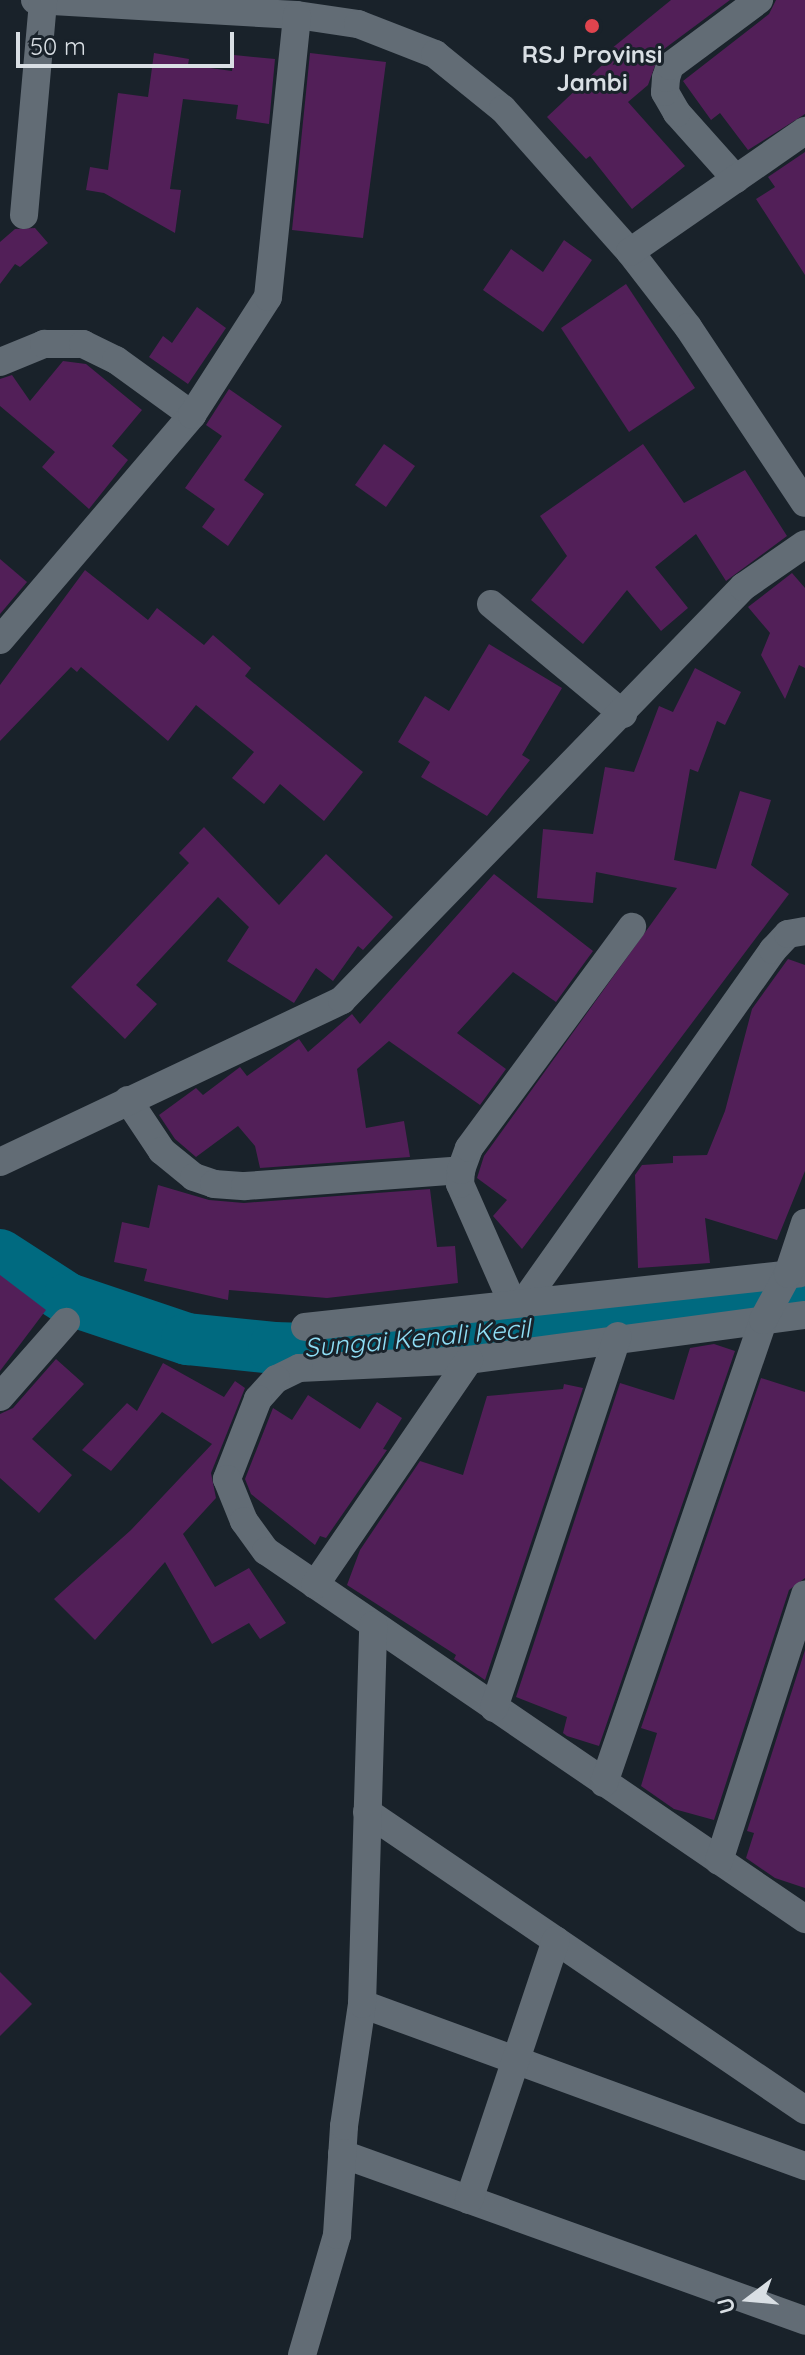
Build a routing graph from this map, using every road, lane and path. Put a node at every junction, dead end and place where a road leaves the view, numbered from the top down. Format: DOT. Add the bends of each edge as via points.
graph roads {
  1 [pos="35,0"];
  2 [pos="759,0"];
  3 [pos="43,1"];
  4 [pos="94,2"];
  5 [pos="297,15"];
  6 [pos="805,131"];
  7 [pos="736,179"];
  8 [pos="24,215"];
  9 [pos="630,252"];
  10 [pos="0,362"];
  11 [pos="192,415"];
  12 [pos="805,503"];
  13 [pos="805,544"];
  14 [pos="491,604"];
  15 [pos="0,640"];
  16 [pos="623,714"];
  17 [pos="632,927"];
  18 [pos="805,931"];
  19 [pos="128,1100"];
  20 [pos="0,1162"];
  21 [pos="461,1170"];
  22 [pos="805,1223"];
  23 [pos="792,1277"];
  24 [pos="517,1303"];
  25 [pos="805,1315"];
  26 [pos="767,1317"];
  27 [pos="66,1322"];
  28 [pos="305,1327"];
  29 [pos="618,1336"];
  30 [pos="469,1360"];
  31 [pos="0,1397"];
  32 [pos="315,1585"];
  33 [pos="805,1595"];
  34 [pos="373,1625"];
  35 [pos="494,1708"];
  36 [pos="604,1783"];
  37 [pos="367,1812"];
  38 [pos="719,1861"];
  39 [pos="805,1919"];
  40 [pos="556,1940"];
  41 [pos="362,2004"];
  42 [pos="517,2058"];
  43 [pos="805,2110"];
  44 [pos="342,2154"];
  45 [pos="805,2166"];
  46 [pos="469,2200"];
  47 [pos="805,2321"];
  48 [pos="302,2355"];
  1 -- 3 [label="street"];
  2 -- 7 [label="street" via="670,66 666,78 665,92 677,113"];
  3 -- 4 [label="street"];
  3 -- 8 [label="street"];
  4 -- 5 [label="street"];
  5 -- 9 [label="street" via="398,36 447,63 503,109"];
  5 -- 11 [label="street" via="277,182 273,281"];
  6 -- 7 [label="street"];
  7 -- 9 [label="street"];
  9 -- 12 [label="street" via="688,327"];
  10 -- 11 [label="street" via="44,344 83,344 116,360"];
  11 -- 15 [label="street"];
  13 -- 16 [label="street" via="743,587"];
  14 -- 16 [label="street"];
  16 -- 19 [label="street" via="342,1000"];
  17 -- 21 [label="street" via="469,1148"];
  18 -- 24 [label="street" via="788,934 773,950"];
  19 -- 20 [label="street"];
  19 -- 21 [label="street" via="162,1151 194,1177 214,1184"];
  21 -- 24 [label="street" via="460,1184"];
  22 -- 23 [label="street"];
  23 -- 24 [label="street"];
  23 -- 26 [label="street"];
  24 -- 28 [label="street"];
  25 -- 26 [label="street"];
  26 -- 29 [label="street"];
  26 -- 36 [label="street"];
  27 -- 31 [label="street"];
  29 -- 30 [label="street"];
  29 -- 35 [label="street"];
  30 -- 32 [label="street"];
  30 -- 32 [label="street" via="299,1368 276,1379 258,1399 229,1464 231,1496 266,1551"];
  32 -- 34 [label="street"];
  33 -- 38 [label="street"];
  34 -- 35 [label="street"];
  34 -- 37 [label="street"];
  35 -- 36 [label="street"];
  36 -- 38 [label="street"];
  37 -- 40 [label="street"];
  37 -- 41 [label="street"];
  38 -- 39 [label="street"];
  40 -- 42 [label="street"];
  40 -- 43 [label="street"];
  41 -- 42 [label="street"];
  41 -- 44 [label="street"];
  42 -- 45 [label="street"];
  42 -- 46 [label="street"];
  44 -- 46 [label="street"];
  44 -- 48 [label="street" via="337,2235"];
  46 -- 47 [label="street"];
}
